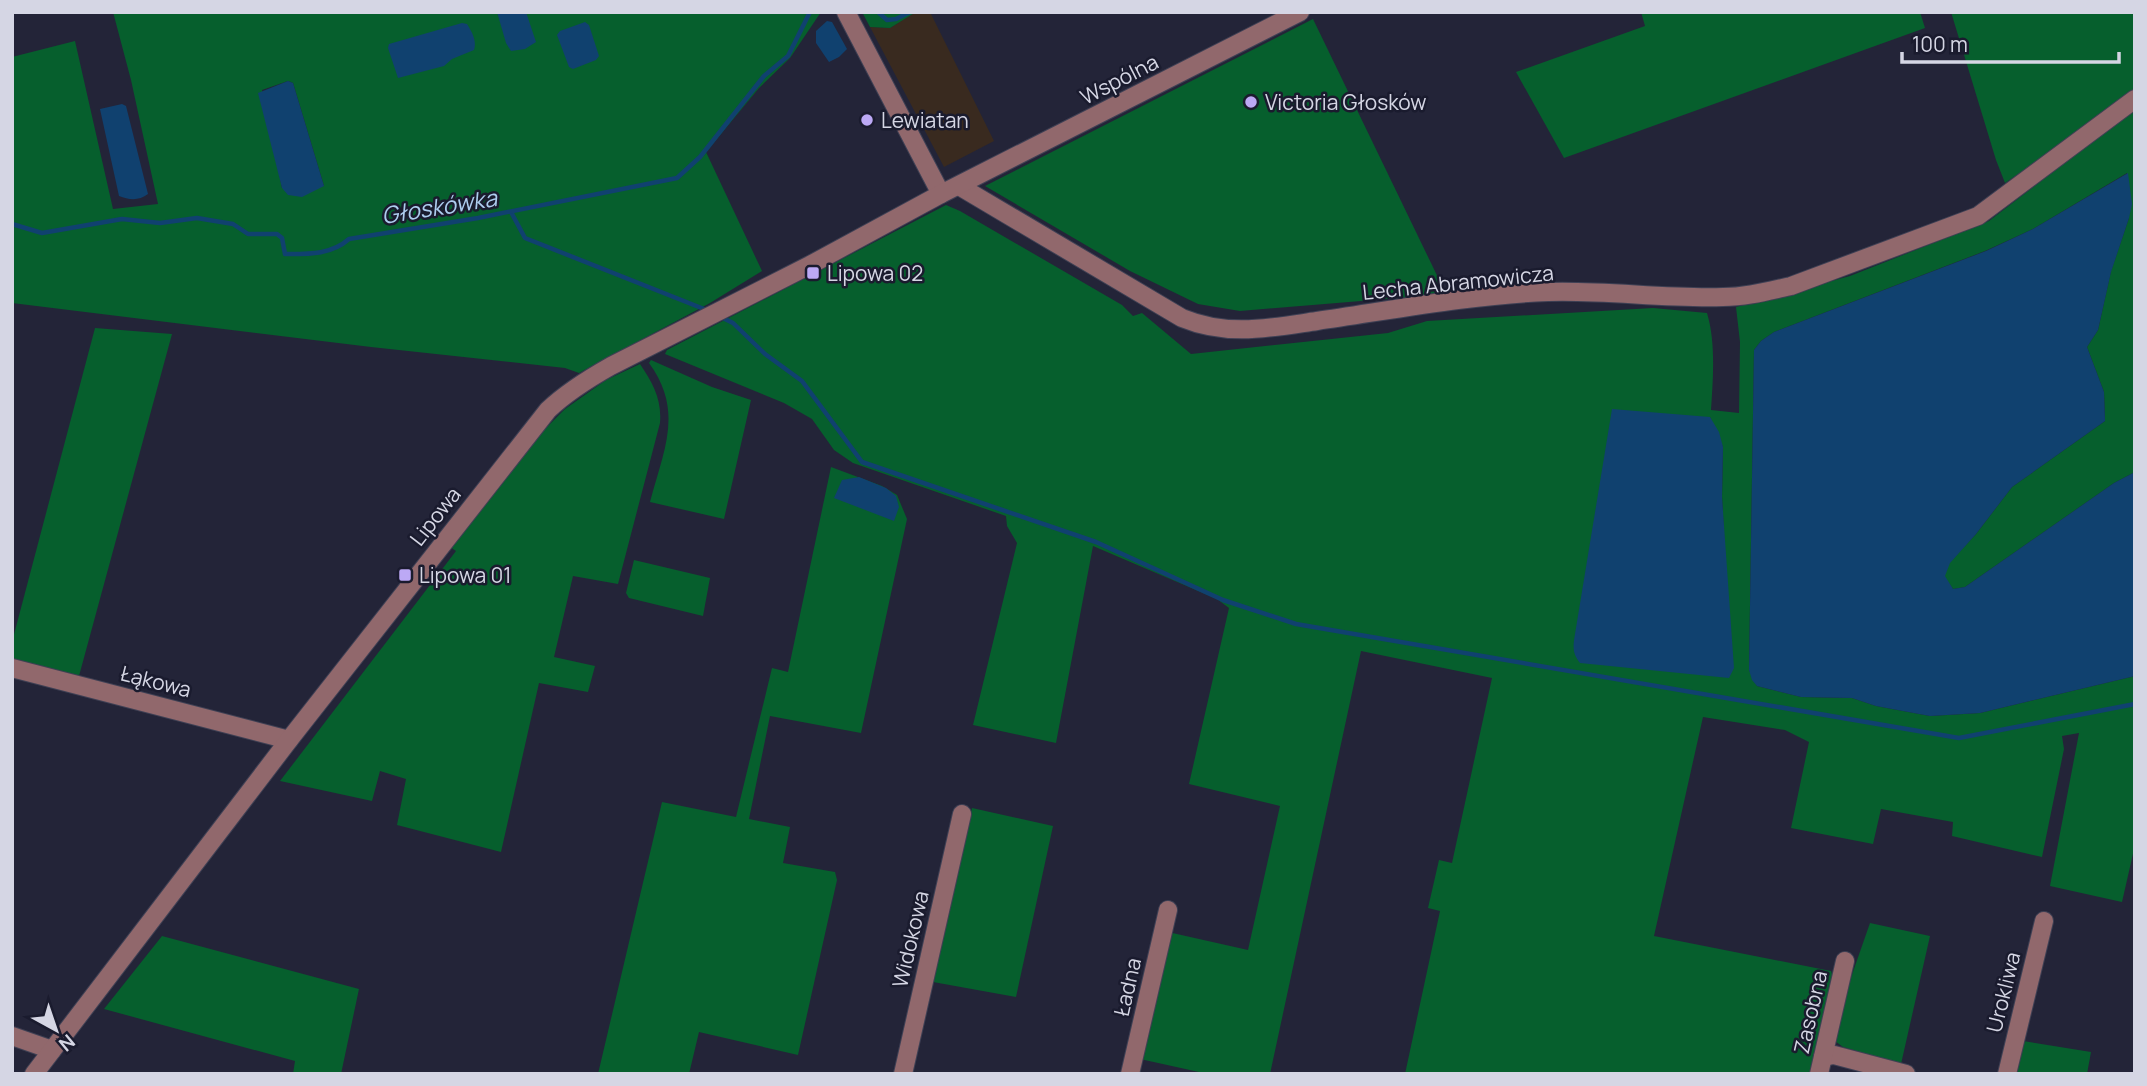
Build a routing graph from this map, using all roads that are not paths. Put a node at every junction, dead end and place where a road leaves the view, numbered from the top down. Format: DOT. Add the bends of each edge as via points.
graph roads {
  1 [pos="846,12"];
  2 [pos="1300,12"];
  3 [pos="2135,99"];
  4 [pos="959,186"];
  5 [pos="942,194"];
  6 [pos="12,668"];
  7 [pos="289,740"];
  8 [pos="962,814"];
  9 [pos="1168,910"];
  10 [pos="2043,921"];
  11 [pos="1845,961"];
  12 [pos="12,1036"];
  13 [pos="52,1050"];
  14 [pos="1821,1065"];
  15 [pos="34,1074"];
  16 [pos="903,1074"];
  17 [pos="1130,1074"];
  18 [pos="1906,1074"];
  19 [pos="2007,1074"];
  1 -- 5 [label="street"];
  2 -- 4 [label="street, Wspólna"];
  3 -- 4 [label="street, Lecha Abramowicza" via="1978,216 1791,286 1724,297 1549,292 1269,328 1231,331 1203,327"];
  4 -- 5 [label="street"];
  5 -- 7 [label="street, Lipowa" via="579,384 548,410"];
  6 -- 7 [label="street, Łąkowa"];
  7 -- 13 [label="street, Lipowa"];
  8 -- 16 [label="street, Widokowa"];
  9 -- 17 [label="street, Ładna"];
  10 -- 19 [label="street, Urokliwa"];
  11 -- 14 [label="street, Zasobna"];
  12 -- 13 [label="street"];
  13 -- 15 [label="street, Lipowa"];
  14 -- 18 [label="street" via="1834,1055"];
}
